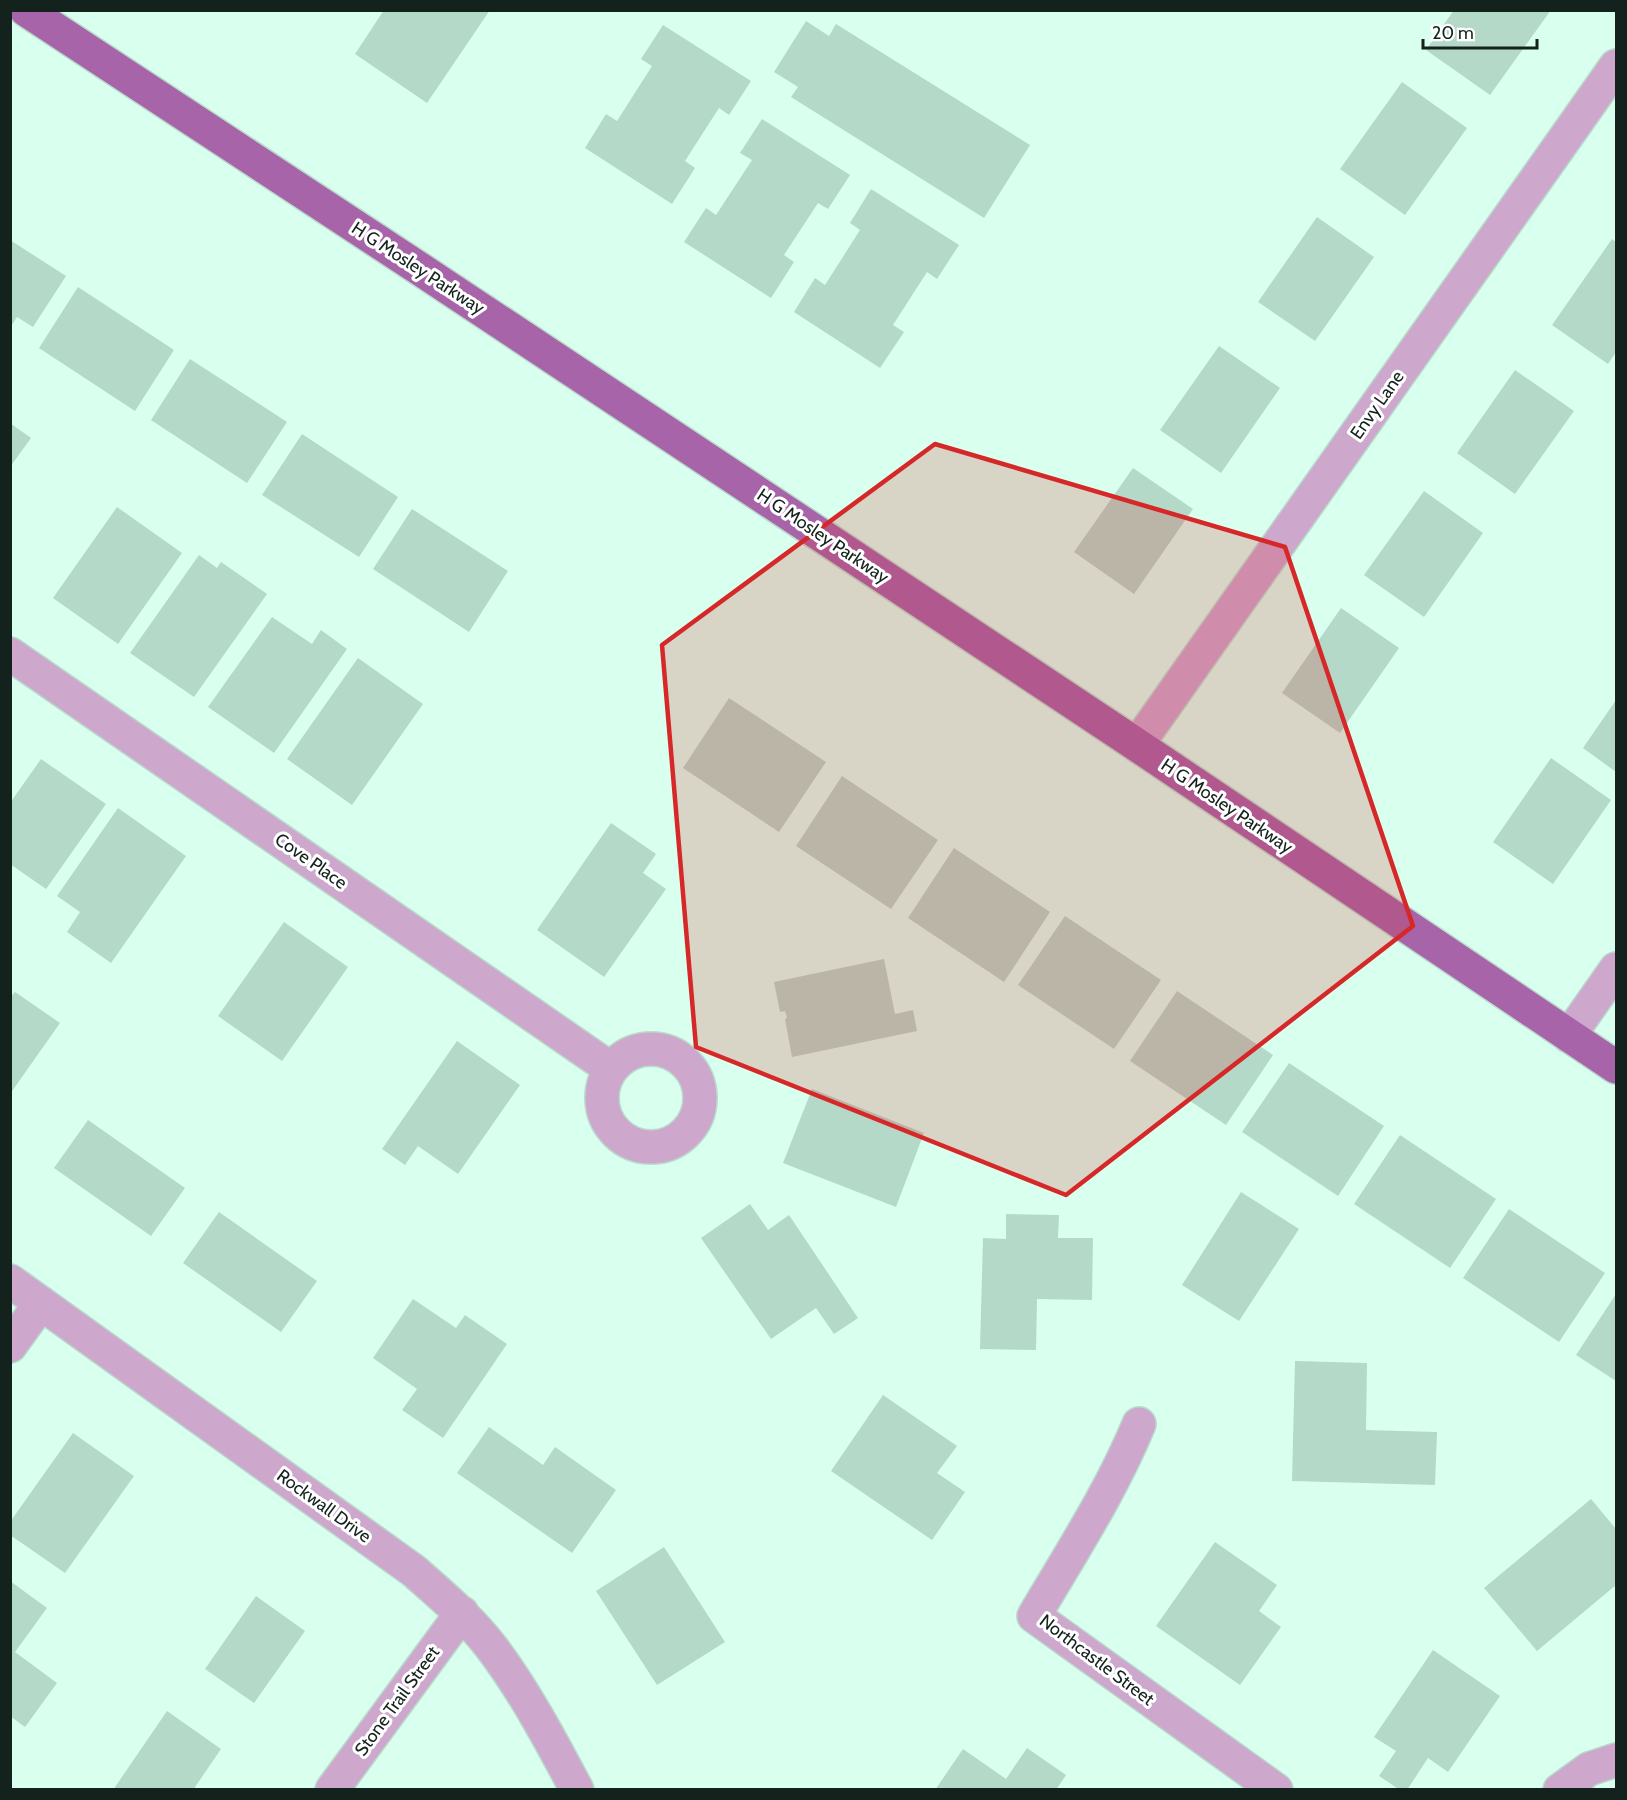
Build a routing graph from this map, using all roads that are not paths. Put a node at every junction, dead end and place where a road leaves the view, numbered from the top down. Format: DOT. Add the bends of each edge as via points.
graph roads {
  1 [pos="26,10"];
  2 [pos="1617,66"];
  3 [pos="10,654"];
  4 [pos="1137,745"];
  5 [pos="1617,969"];
  6 [pos="1569,1036"];
  7 [pos="1617,1067"];
  8 [pos="611,1069"];
  9 [pos="10,1281"];
  10 [pos="41,1303"];
  11 [pos="10,1346"];
  12 [pos="1140,1424"];
  13 [pos="462,1613"];
  14 [pos="1617,1760"];
  15 [pos="332,1790"];
  16 [pos="577,1790"];
  17 [pos="1276,1790"];
  18 [pos="1560,1790"];
  1 -- 4 [label="main road, H G Mosley Parkway"];
  2 -- 4 [label="street, Envy Lane"];
  3 -- 8 [label="street, Cove Place"];
  4 -- 6 [label="main road, H G Mosley Parkway"];
  5 -- 6 [label="street"];
  6 -- 7 [label="main road, H G Mosley Parkway"];
  9 -- 10 [label="street, Rockwall Drive"];
  10 -- 11 [label="street"];
  10 -- 13 [label="street, Rockwall Drive" via="414,1571"];
  12 -- 17 [label="street, Northcastle Street" via="1104,1498 1034,1616"];
  13 -- 15 [label="street, Stone Trail Street"];
  13 -- 16 [label="street, Rockwall Drive" via="509,1674"];
  14 -- 18 [label="street" via="1589,1768"];
}
